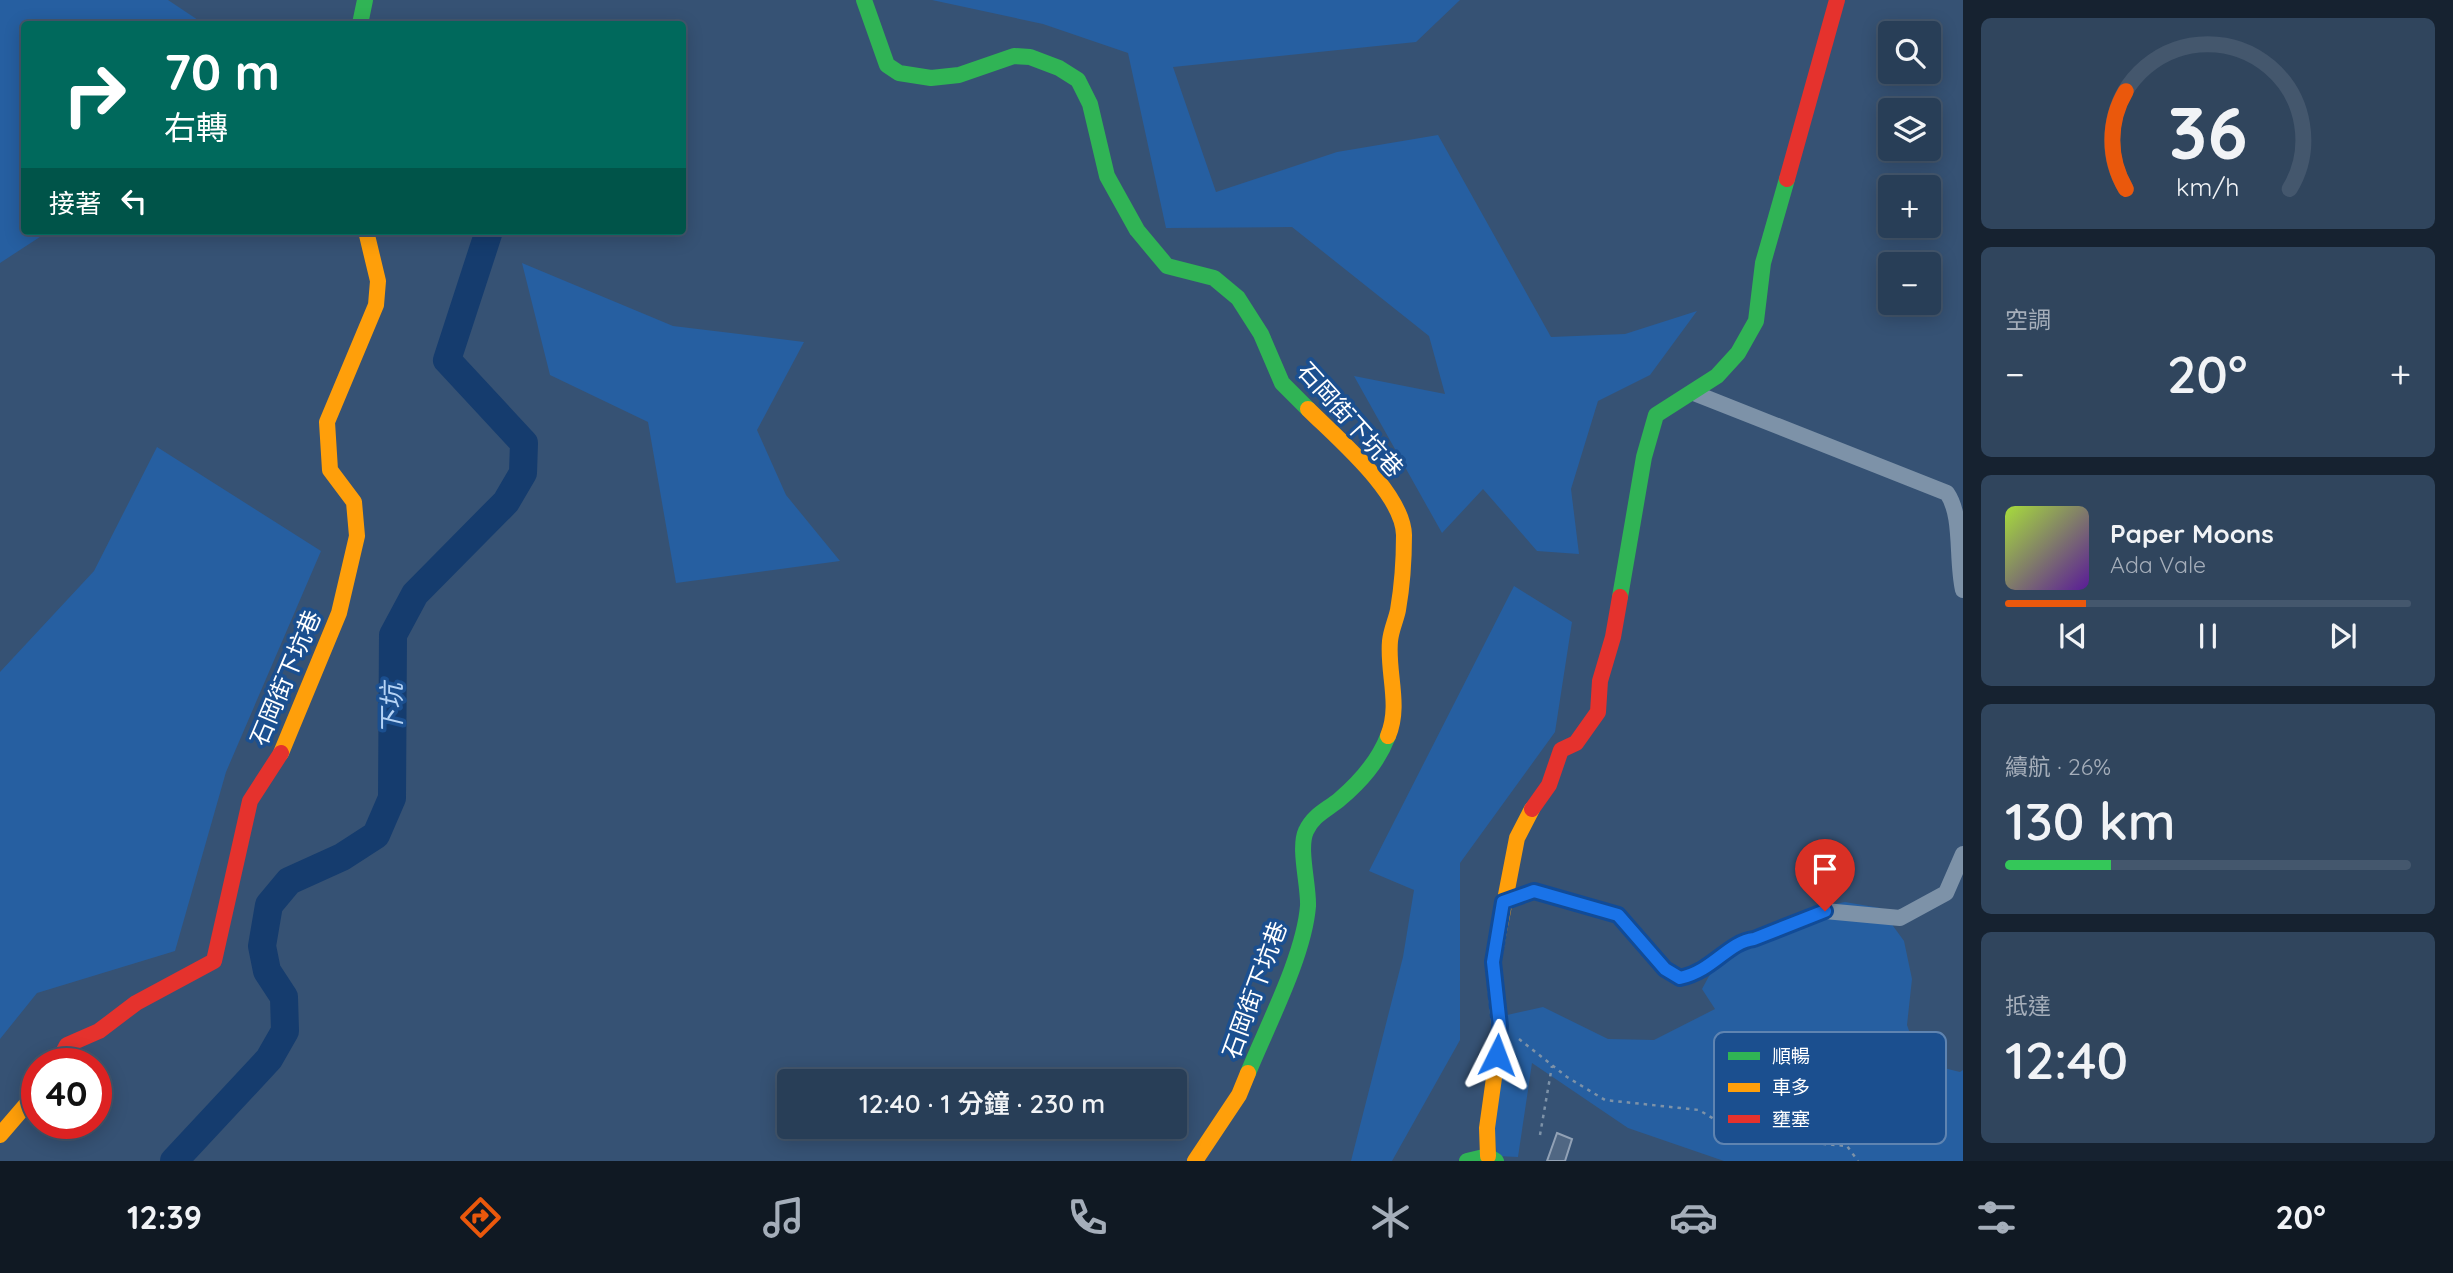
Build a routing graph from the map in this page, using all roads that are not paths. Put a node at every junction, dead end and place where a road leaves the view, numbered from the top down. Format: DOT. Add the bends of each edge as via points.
graph roads {
  1 [pos="365,0"];
  2 [pos="864,0"];
  3 [pos="1837,0"];
  4 [pos="361,21"];
  5 [pos="367,235"];
  6 [pos="1694,393"];
  7 [pos="1963,590"];
  8 [pos="1963,854"];
  9 [pos="1503,902"];
  10 [pos="65,1048"];
  11 [pos="21,1110"];
  12 [pos="0,1135"];
  13 [pos="1492,1158"];
  14 [pos="1195,1161"];
  15 [pos="1467,1161"];
  1 -- 4 [label="street"];
  2 -- 14 [label="street, 石岡街下坑巷" via="887,65 899,73 932,78 959,75 1022,57 1059,68 1079,80 1090,104 1107,176 1137,230 1167,266 1214,278 1238,298 1261,334 1282,383 1366,467 1393,503 1404,532 1398,609 1390,637 1395,711 1391,729 1381,754 1365,775 1314,817 1304,834 1308,907 1295,958 1239,1095"];
  3 -- 6 [label="street" via="1763,263 1756,321 1738,353"];
  5 -- 10 [label="street, 石岡街下坑巷" via="377,281 376,305 327,422 330,470 354,502 357,536 339,613 284,747 250,801 214,961"];
  6 -- 7 [label="street" via="1947,493 1957,502 1962,517"];
  6 -- 9 [label="street" via="1656,415 1644,457 1613,637 1600,681 1598,712 1576,743 1561,750 1549,785 1517,838"];
  8 -- 9 [label="street" via="1946,893 1900,918 1825,911 1743,940 1700,974 1680,978 1665,969 1618,915 1534,891"];
  9 -- 13 [label="street" via="1493,962 1500,1026 1487,1128"];
  11 -- 12 [label="street"];
  13 -- 15 [label="street"];
}
